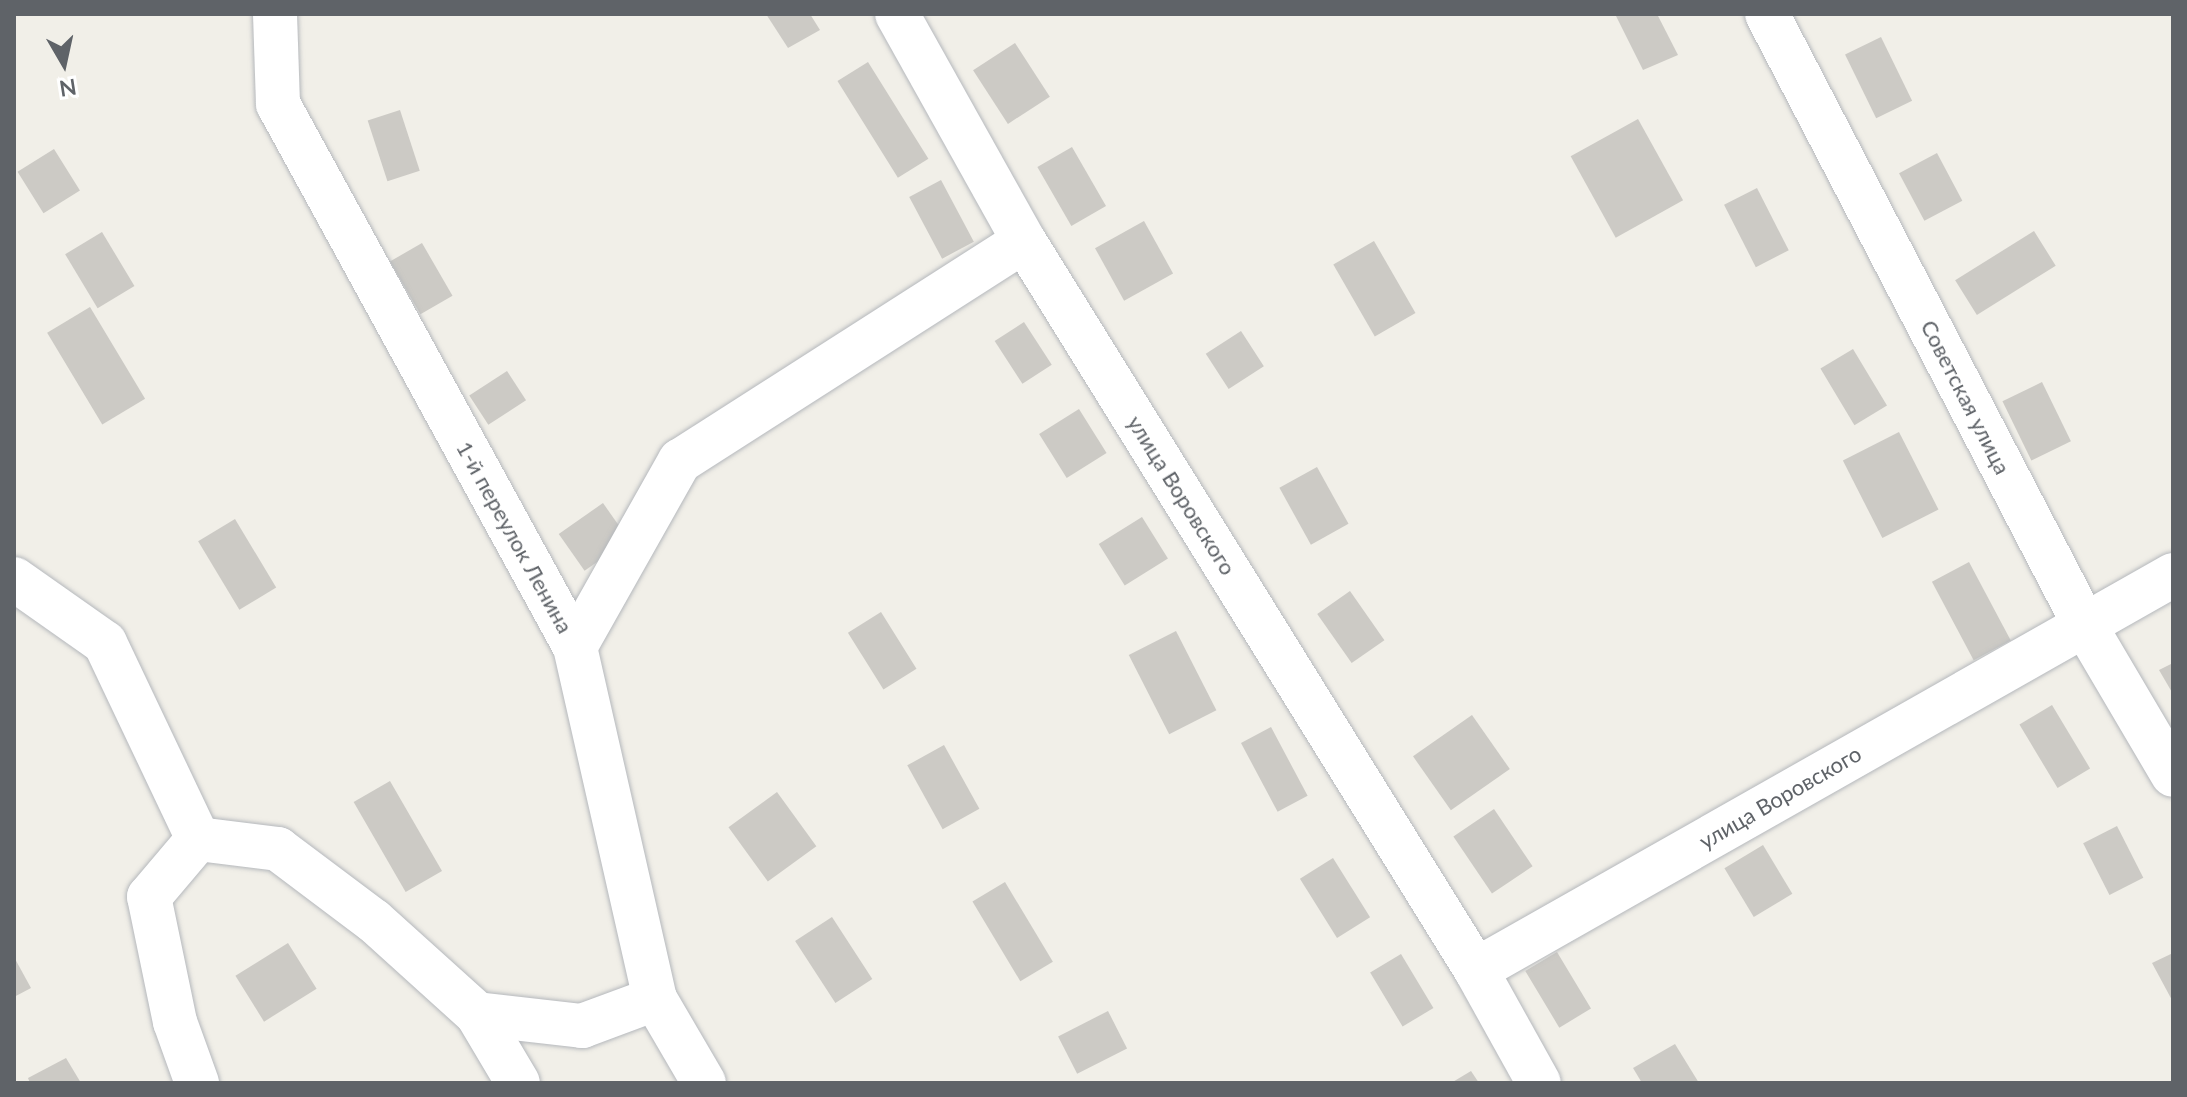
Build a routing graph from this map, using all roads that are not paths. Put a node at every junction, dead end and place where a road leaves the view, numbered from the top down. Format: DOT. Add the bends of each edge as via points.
graph roads {
  1 [pos="275,14"];
  2 [pos="897,14"];
  3 [pos="1767,14"];
  4 [pos="1024,241"];
  5 [pos="2173,575"];
  6 [pos="14,579"];
  7 [pos="2084,624"];
  8 [pos="575,647"];
  9 [pos="2173,775"];
  10 [pos="198,839"];
  11 [pos="1476,970"];
  12 [pos="655,999"];
  13 [pos="477,1014"];
  14 [pos="197,1083"];
  15 [pos="518,1083"];
  16 [pos="704,1083"];
  17 [pos="1539,1083"];
  1 -- 8 [label="street, 1-й переулок Ленина" via="278,104"];
  2 -- 4 [label="street, улица Воровского"];
  3 -- 7 [label="street, Советская улица"];
  4 -- 8 [label="street" via="680,461"];
  4 -- 11 [label="street, улица Воровского"];
  5 -- 7 [label="street, улица Воровского"];
  6 -- 10 [label="street" via="105,643"];
  7 -- 9 [label="street, Советская улица"];
  7 -- 11 [label="street, улица Воровского"];
  8 -- 12 [label="street, 1-й переулок Ленина"];
  10 -- 13 [label="street" via="278,849 374,921"];
  10 -- 14 [label="street" via="149,897 175,1022"];
  11 -- 17 [label="street, улица Воровского"];
  12 -- 13 [label="street" via="582,1026"];
  12 -- 16 [label="street, 1-й переулок Ленина"];
  13 -- 15 [label="street"];
}
